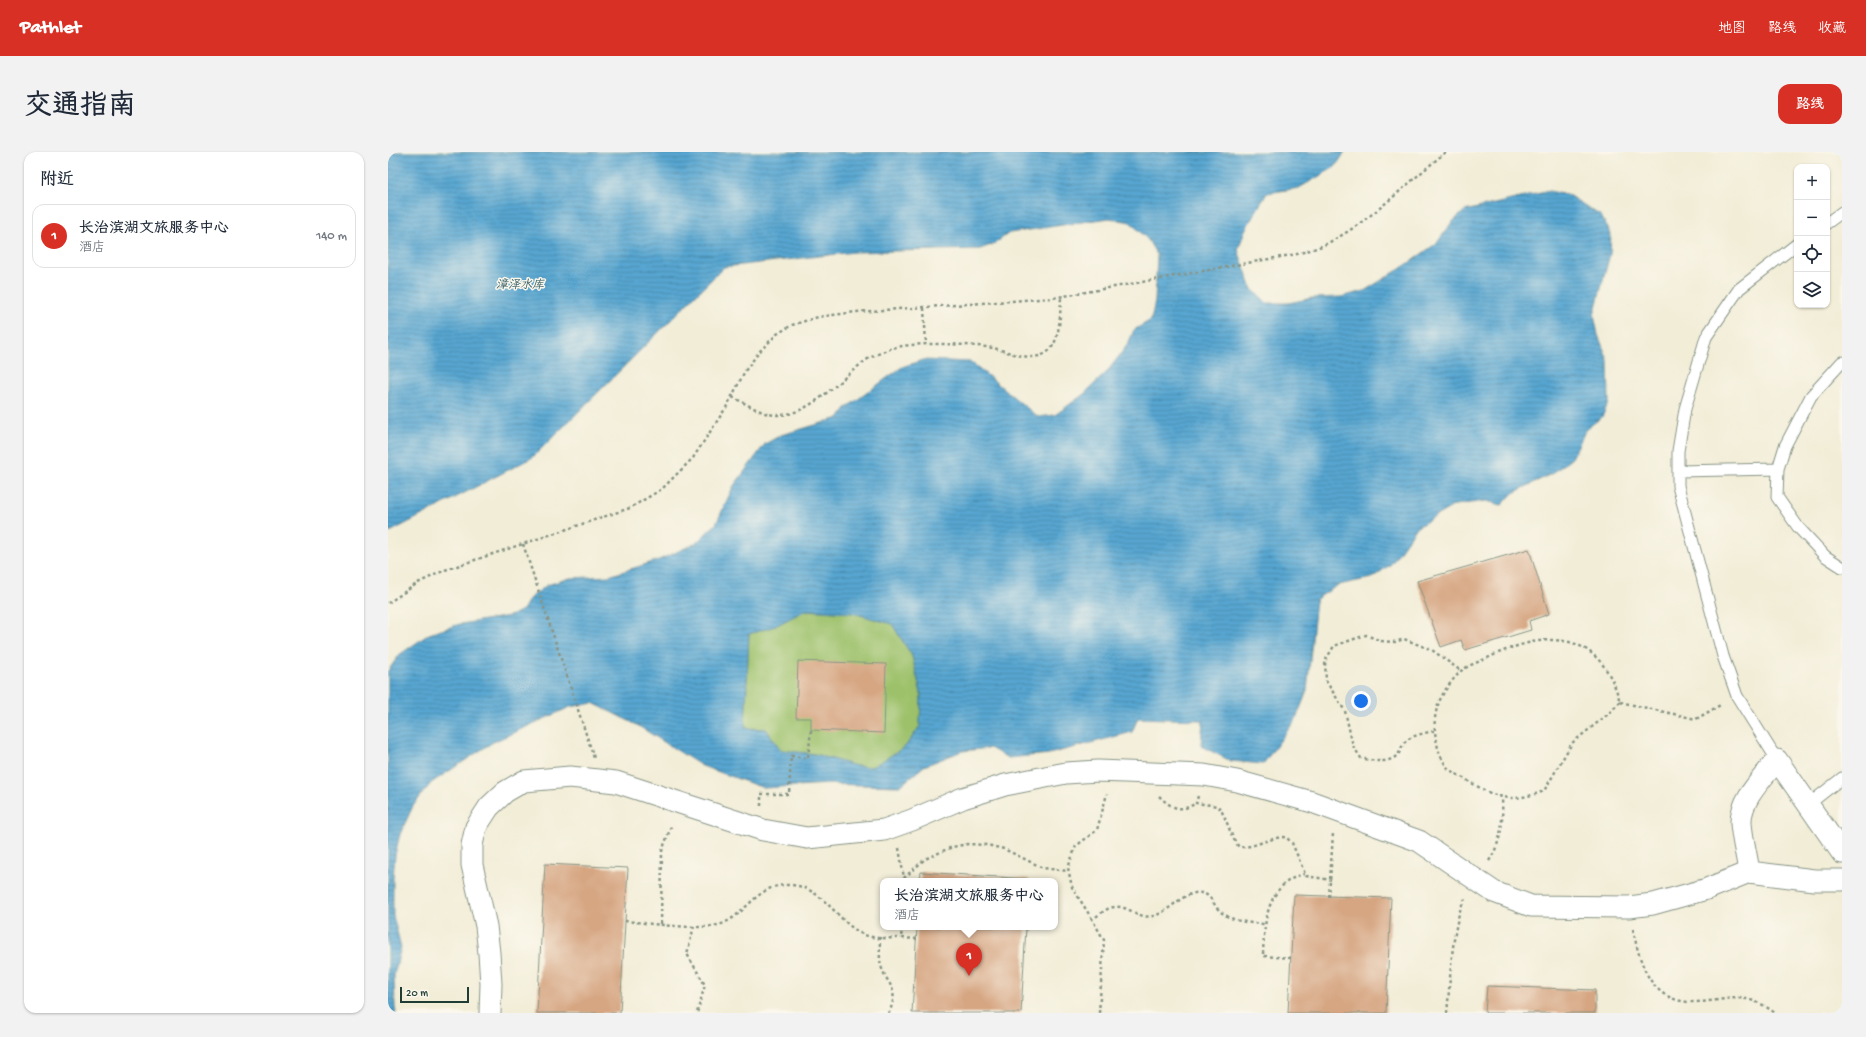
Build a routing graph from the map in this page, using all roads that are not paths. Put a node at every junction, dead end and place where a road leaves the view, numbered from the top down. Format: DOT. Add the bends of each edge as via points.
graph roads {
  1 [pos="1842,212"];
  2 [pos="1830,221"];
  3 [pos="1794,246"];
  4 [pos="1842,362"];
  5 [pos="1778,469"];
  6 [pos="1678,471"];
  7 [pos="1842,568"];
  8 [pos="1778,760"];
  9 [pos="1842,778"];
  10 [pos="1808,804"];
  11 [pos="1842,853"];
  12 [pos="1749,872"];
  13 [pos="1842,880"];
  14 [pos="490,1013"];
  1 -- 2 [label="lane"];
  3 -- 6 [label="lane" via="1739,289 1706,337 1685,409 1678,451"];
  4 -- 5 [label="lane" via="1811,396 1785,446"];
  5 -- 6 [label="lane"];
  5 -- 7 [label="lane" via="1778,497 1798,527 1824,556"];
  6 -- 8 [label="lane" via="1678,486 1723,656 1737,696"];
  8 -- 10 [label="street"];
  8 -- 12 [label="street" via="1747,800 1743,810 1741,822"];
  9 -- 10 [label="lane"];
  10 -- 11 [label="street"];
  12 -- 13 [label="street" via="1814,880"];
  12 -- 14 [label="street" via="1708,890 1653,904 1629,907 1532,906 1494,892 1419,841 1312,802 1237,781 1198,775 1066,773 1005,785 964,798 884,830 807,838 762,830 616,782 570,777 524,781 505,792 489,807 476,828 472,845 472,865 486,926 491,984"];
}
